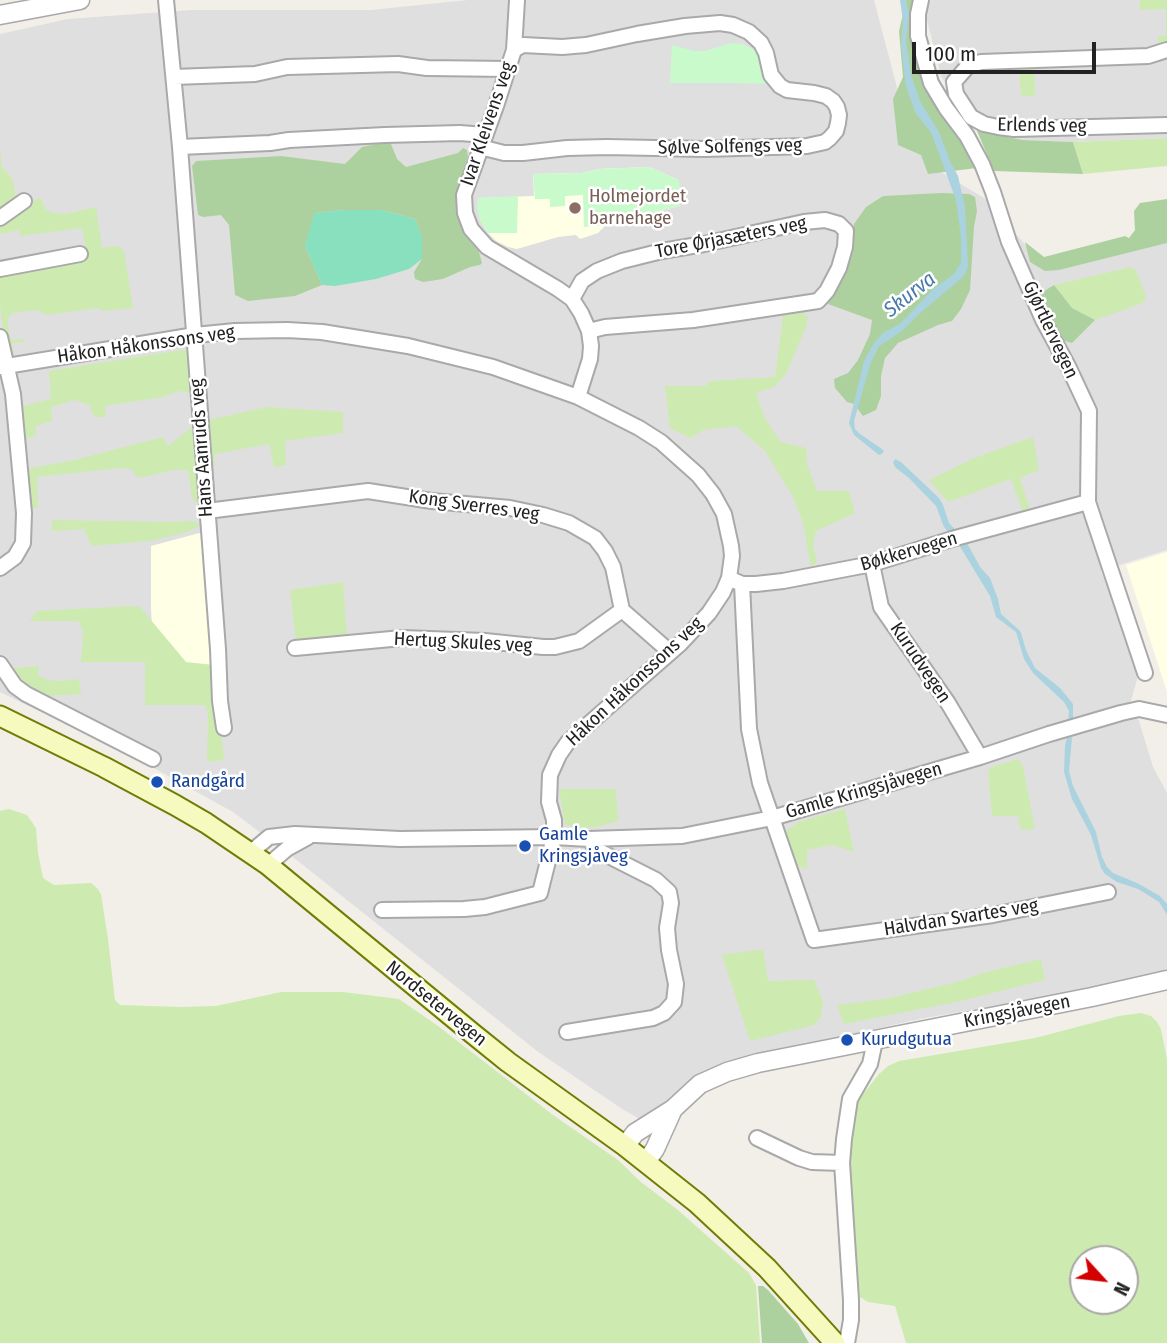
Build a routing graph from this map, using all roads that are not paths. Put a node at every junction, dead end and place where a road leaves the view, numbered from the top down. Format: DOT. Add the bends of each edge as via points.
graph roads {
  1 [pos="80,0"];
  2 [pos="166,0"];
  3 [pos="517,0"];
  4 [pos="921,0"];
  5 [pos="0,15"];
  6 [pos="514,50"];
  7 [pos="1167,50"];
  8 [pos="508,69"];
  9 [pos="174,77"];
  10 [pos="1167,125"];
  11 [pos="482,141"];
  12 [pos="180,147"];
  13 [pos="24,201"];
  14 [pos="0,218"];
  15 [pos="80,254"];
  16 [pos="0,269"];
  17 [pos="572,299"];
  18 [pos="589,331"];
  19 [pos="195,335"];
  20 [pos="0,337"];
  21 [pos="3,367"];
  22 [pos="578,397"];
  23 [pos="1088,502"];
  24 [pos="207,511"];
  25 [pos="872,565"];
  26 [pos="0,568"];
  27 [pos="736,581"];
  28 [pos="622,610"];
  29 [pos="295,648"];
  30 [pos="670,652"];
  31 [pos="0,664"];
  32 [pos="1145,673"];
  33 [pos="1167,715"];
  34 [pos="0,716"];
  35 [pos="224,729"];
  36 [pos="980,757"];
  37 [pos="153,760"];
  38 [pos="772,818"];
  39 [pos="310,836"];
  40 [pos="554,837"];
  41 [pos="589,839"];
  42 [pos="250,853"];
  43 [pos="268,865"];
  44 [pos="1108,892"];
  45 [pos="382,910"];
  46 [pos="1167,980"];
  47 [pos="567,1032"];
  48 [pos="876,1041"];
  49 [pos="673,1110"];
  50 [pos="757,1138"];
  51 [pos="625,1146"];
  52 [pos="646,1162"];
  53 [pos="842,1163"];
  54 [pos="835,1343"];
  55 [pos="847,1343"];
  1 -- 5 [label="street"];
  2 -- 9 [label="street, Hans Aanruds veg"];
  3 -- 6 [label="street, Ivar Kleivens veg"];
  4 -- 23 [label="street, Gjørtlervegen" via="918,36 931,83 982,164 1009,242 1088,411"];
  6 -- 8 [label="street, Ivar Kleivens veg"];
  6 -- 11 [label="street, Sølve Solfengs veg" via="523,45 586,45 685,26 733,25 761,43 771,75 780,86 833,101 838,123 825,142 807,146 504,153"];
  7 -- 10 [label="street, Erlends veg" via="1148,56 981,62 968,66 954,82 971,117 998,127"];
  8 -- 9 [label="street" via="398,64"];
  8 -- 11 [label="street, Ivar Kleivens veg"];
  9 -- 12 [label="street, Hans Aanruds veg"];
  11 -- 12 [label="street, Sølve Solfengs veg" via="460,133"];
  11 -- 17 [label="street, Ivar Kleivens veg" via="464,195 471,229 491,250"];
  12 -- 19 [label="street, Hans Aanruds veg"];
  13 -- 14 [label="street"];
  15 -- 16 [label="street"];
  17 -- 18 [label="street, Ivar Kleivens veg"];
  17 -- 18 [label="street, Tore Ørjasæters veg" via="582,281 597,271 662,251 804,222 825,220 846,231 839,268 818,301"];
  18 -- 22 [label="street, Ivar Kleivens veg" via="590,359"];
  19 -- 21 [label="street, Håkon Håkonssons veg"];
  19 -- 22 [label="street, Håkon Håkonssons veg" via="287,330 333,333 426,349"];
  19 -- 24 [label="street, Hans Aanruds veg"];
  20 -- 21 [label="street"];
  21 -- 26 [label="street" via="13,394 24,513 23,543 15,557"];
  22 -- 27 [label="street, Håkon Håkonssons veg" via="661,442 698,475 724,514"];
  23 -- 25 [label="street, Bøkkervegen"];
  23 -- 32 [label="street, Gjørtlervegen"];
  24 -- 28 [label="street, Kong Sverres veg" via="369,491 543,515 595,538 613,567"];
  24 -- 35 [label="street, Hans Aanruds veg"];
  25 -- 27 [label="street, Bøkkervegen" via="783,581"];
  25 -- 36 [label="street, Kurudvegen" via="881,607"];
  27 -- 30 [label="street, Håkon Håkonssons veg"];
  27 -- 38 [label="street" via="749,729"];
  28 -- 29 [label="street, Hertug Skules veg" via="579,641 555,647 402,638"];
  28 -- 30 [label="street"];
  30 -- 40 [label="street, Håkon Håkonssons veg" via="559,755 550,775"];
  31 -- 37 [label="street" via="26,694"];
  33 -- 36 [label="street, Gamle Kringsjåvegen" via="1139,709"];
  34 -- 42 [label="main road, Nordsetervegen" via="175,805"];
  36 -- 38 [label="street, Gamle Kringsjåvegen"];
  38 -- 41 [label="street, Gamle Kringsjåvegen" via="682,836"];
  38 -- 44 [label="street, Halvdan Svartes veg" via="814,940 993,915"];
  39 -- 40 [label="street, Gamle Kringsjåvegen"];
  39 -- 42 [label="street, Gamle Kringsjåvegen" via="270,838"];
  39 -- 43 [label="street"];
  40 -- 41 [label="street, Gamle Kringsjåvegen"];
  40 -- 45 [label="street" via="540,893 485,907"];
  41 -- 47 [label="street" via="597,850 656,880 669,892 667,928 676,984 674,1002 653,1018"];
  42 -- 43 [label="main road, Nordsetervegen"];
  43 -- 51 [label="main road, Nordsetervegen" via="481,1040"];
  46 -- 48 [label="street, Kringsjåvegen"];
  48 -- 49 [label="street, Kringsjåvegen" via="727,1072 700,1083"];
  48 -- 53 [label="street" via="870,1064 849,1099"];
  49 -- 51 [label="street, Kringsjåvegen" via="635,1133"];
  49 -- 52 [label="street, Kringsjåvegen"];
  50 -- 53 [label="street" via="812,1162"];
  51 -- 52 [label="main road, Nordsetervegen"];
  52 -- 54 [label="main road, Nordsetervegen" via="742,1243"];
  53 -- 55 [label="street" via="851,1300"];
}
